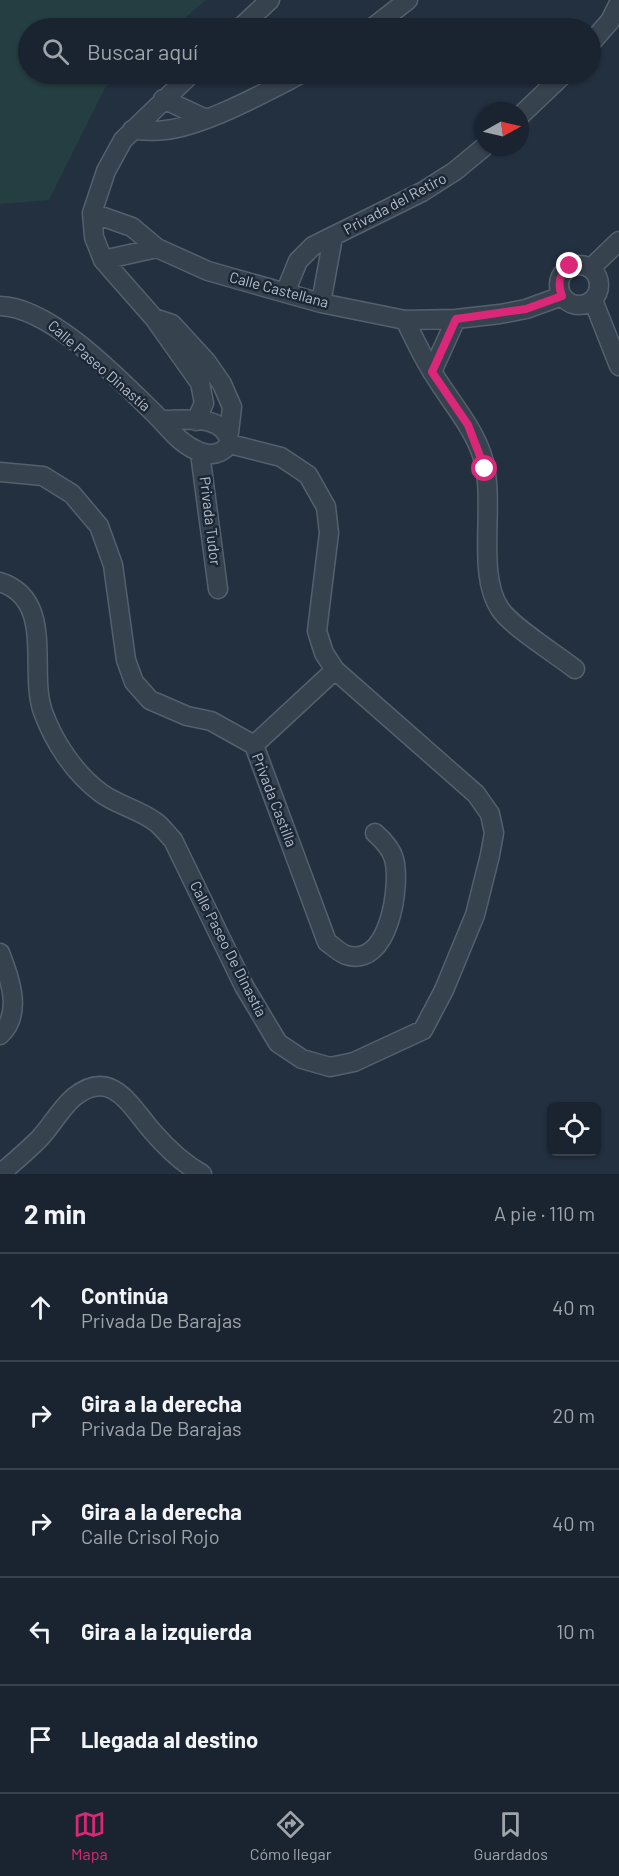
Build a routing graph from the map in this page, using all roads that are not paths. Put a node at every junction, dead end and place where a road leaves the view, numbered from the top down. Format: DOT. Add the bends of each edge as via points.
graph roads {
  1 [pos="270,0"];
  2 [pos="408,0"];
  3 [pos="619,3"];
  4 [pos="251,18"];
  5 [pos="385,18"];
  6 [pos="601,32"];
  7 [pos="180,84"];
  8 [pos="281,84"];
  9 [pos="554,84"];
  10 [pos="163,99"];
  11 [pos="529,107"];
  12 [pos="204,118"];
  13 [pos="132,130"];
  14 [pos="475,154"];
  15 [pos="92,213"];
  16 [pos="333,237"];
  17 [pos="619,241"];
  18 [pos="157,248"];
  19 [pos="103,260"];
  20 [pos="591,268"];
  21 [pos="285,293"];
  22 [pos="562,296"];
  23 [pos="593,300"];
  24 [pos="321,303"];
  25 [pos="0,306"];
  26 [pos="154,318"];
  27 [pos="456,319"];
  28 [pos="405,320"];
  29 [pos="619,366"];
  30 [pos="432,372"];
  31 [pos="160,420"];
  32 [pos="196,421"];
  33 [pos="230,438"];
  34 [pos="200,453"];
  35 [pos="0,472"];
  36 [pos="0,582"];
  37 [pos="218,589"];
  38 [pos="575,669"];
  39 [pos="334,670"];
  40 [pos="254,746"];
  41 [pos="375,833"];
  42 [pos="0,953"];
  43 [pos="0,1035"];
  44 [pos="0,1174"];
  45 [pos="202,1174"];
  1 -- 4 [label="street"];
  2 -- 5 [label="street"];
  3 -- 6 [label="street"];
  7 -- 10 [label="street"];
  8 -- 12 [label="street"];
  9 -- 11 [label="street"];
  10 -- 12 [label="street"];
  10 -- 13 [label="street"];
  12 -- 13 [label="street" via="164,131"];
  13 -- 15 [label="street" via="106,171"];
  14 -- 16 [label="street, Privada del Retiro" via="422,192"];
  15 -- 18 [label="street, Calle Castellana" via="132,227"];
  15 -- 19 [label="street" via="94,237"];
  16 -- 21 [label="street, Privada del Retiro" via="305,252 292,271"];
  16 -- 24 [label="street, Privada del Retiro"];
  17 -- 20 [label="street"];
  18 -- 19 [label="street"];
  18 -- 21 [label="street, Calle Castellana" via="208,270"];
  19 -- 26 [label="street"];
  20 -- 22 [label="street" via="577,265 565,270 559,283"];
  20 -- 23 [label="street" via="599,280"];
  21 -- 24 [label="street, Calle Castellana"];
  22 -- 23 [label="street" via="572,304"];
  22 -- 27 [label="street, Calle Castellana" via="526,309"];
  23 -- 29 [label="street"];
  24 -- 28 [label="street, Calle Castellana"];
  25 -- 31 [label="street, Calle Paseo Dinastía" via="30,312 49,321"];
  26 -- 32 [label="street" via="200,383 204,403"];
  26 -- 33 [label="street" via="172,324 222,384 232,407"];
  27 -- 28 [label="street, Calle Castellana"];
  27 -- 30 [label="street"];
  28 -- 30 [label="street"];
  30 -- 38 [label="street" via="468,425 482,454 489,483 491,589 500,609"];
  31 -- 32 [label="street, Calle Paseo Dinastía"];
  31 -- 34 [label="street, Calle Paseo Dinastía"];
  32 -- 33 [label="street, Calle Paseo Dinastía" via="223,426"];
  33 -- 34 [label="street" via="223,452"];
  33 -- 39 [label="street, Calle Paseo De Dinastía" via="281,457 308,475 326,507 329,532 317,631"];
  34 -- 37 [label="street, Privada Tudor"];
  35 -- 40 [label="street, Privada Castilla" via="44,476 72,494 99,526 113,565 126,660 134,682 150,700 187,716 211,721"];
  36 -- 39 [label="street, Calle Paseo De Dinastía" via="23,597 33,615 42,710 61,752 100,793 156,822 173,840 244,986 278,1043 302,1059 330,1067 354,1062 423,1030 475,915 494,833 490,814 476,794"];
  39 -- 40 [label="street"];
  40 -- 41 [label="street, Privada Castilla" via="327,942 346,955 362,956 374,950 386,933 394,902 394,858"];
  42 -- 43 [label="street" via="10,978 13,1009"];
  44 -- 45 [label="street" via="39,1140 73,1098 91,1087 102,1086 117,1091 153,1132"];
}
